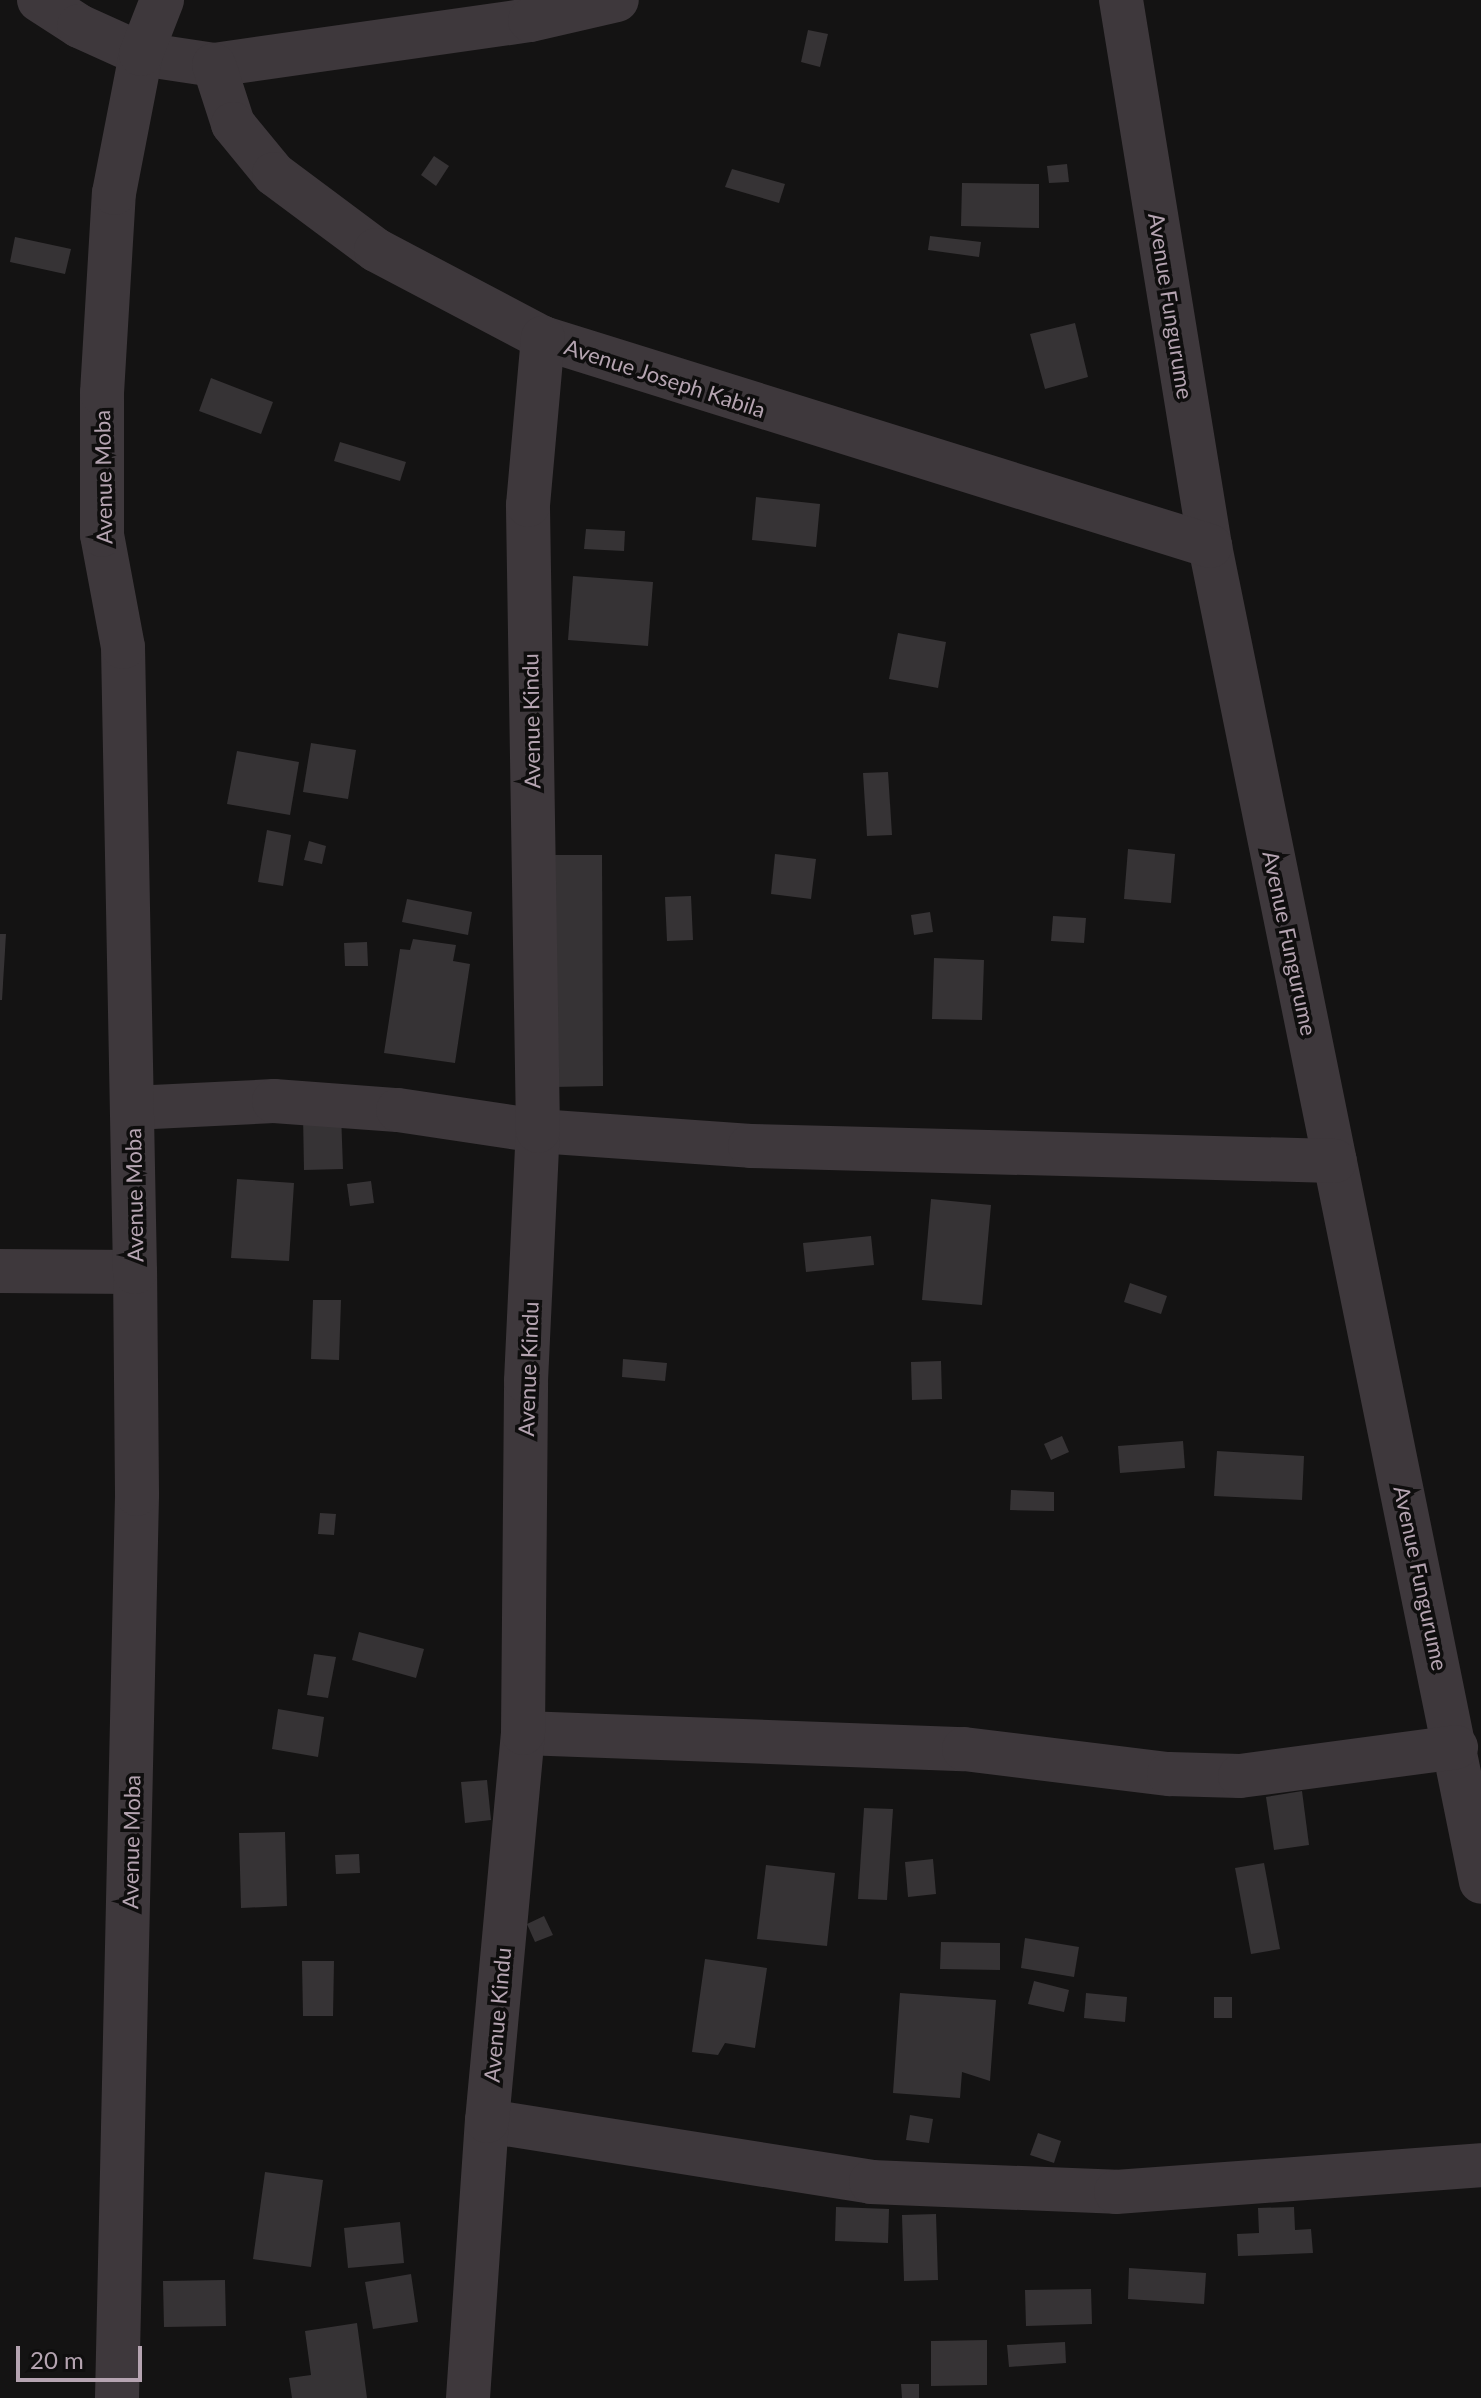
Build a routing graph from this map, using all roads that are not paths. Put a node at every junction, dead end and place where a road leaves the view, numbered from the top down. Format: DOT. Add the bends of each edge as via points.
graph roads {
  1 [pos="39,0"];
  2 [pos="162,0"];
  3 [pos="617,0"];
  4 [pos="1121,0"];
  5 [pos="530,10"];
  6 [pos="141,54"];
  7 [pos="214,65"];
  8 [pos="543,338"];
  9 [pos="1210,546"];
  10 [pos="132,1108"];
  11 [pos="538,1131"];
  12 [pos="1335,1161"];
  13 [pos="0,1271"];
  14 [pos="135,1272"];
  15 [pos="523,1733"];
  16 [pos="1456,1747"];
  17 [pos="1481,1882"];
  18 [pos="487,2121"];
  19 [pos="1481,2165"];
  20 [pos="117,2398"];
  21 [pos="468,2398"];
  1 -- 6 [label="street" via="79,26"];
  2 -- 6 [label="street, Avenue Moba"];
  3 -- 5 [label="street"];
  4 -- 9 [label="street, Avenue Fungurume"];
  5 -- 7 [label="street"];
  6 -- 7 [label="street"];
  6 -- 10 [label="street, Avenue Moba" via="114,193 102,393 102,535 123,647"];
  7 -- 8 [label="street, Avenue Joseph Kabila" via="233,124 274,174 376,250"];
  8 -- 9 [label="street, Avenue Joseph Kabila"];
  8 -- 11 [label="street, Avenue Kindu" via="528,505"];
  9 -- 12 [label="street, Avenue Fungurume"];
  10 -- 11 [label="street" via="274,1101 398,1110"];
  10 -- 14 [label="street, Avenue Moba"];
  11 -- 12 [label="street" via="750,1146"];
  11 -- 15 [label="street, Avenue Kindu" via="526,1381"];
  12 -- 16 [label="street, Avenue Fungurume"];
  13 -- 14 [label="street"];
  14 -- 20 [label="street, Avenue Moba" via="137,1494"];
  15 -- 16 [label="street" via="964,1749 1169,1774 1240,1776"];
  15 -- 18 [label="street, Avenue Kindu"];
  16 -- 17 [label="street, Avenue Fungurume"];
  18 -- 19 [label="street" via="871,2182 1116,2192"];
  18 -- 21 [label="street, Avenue Kindu"];
}
